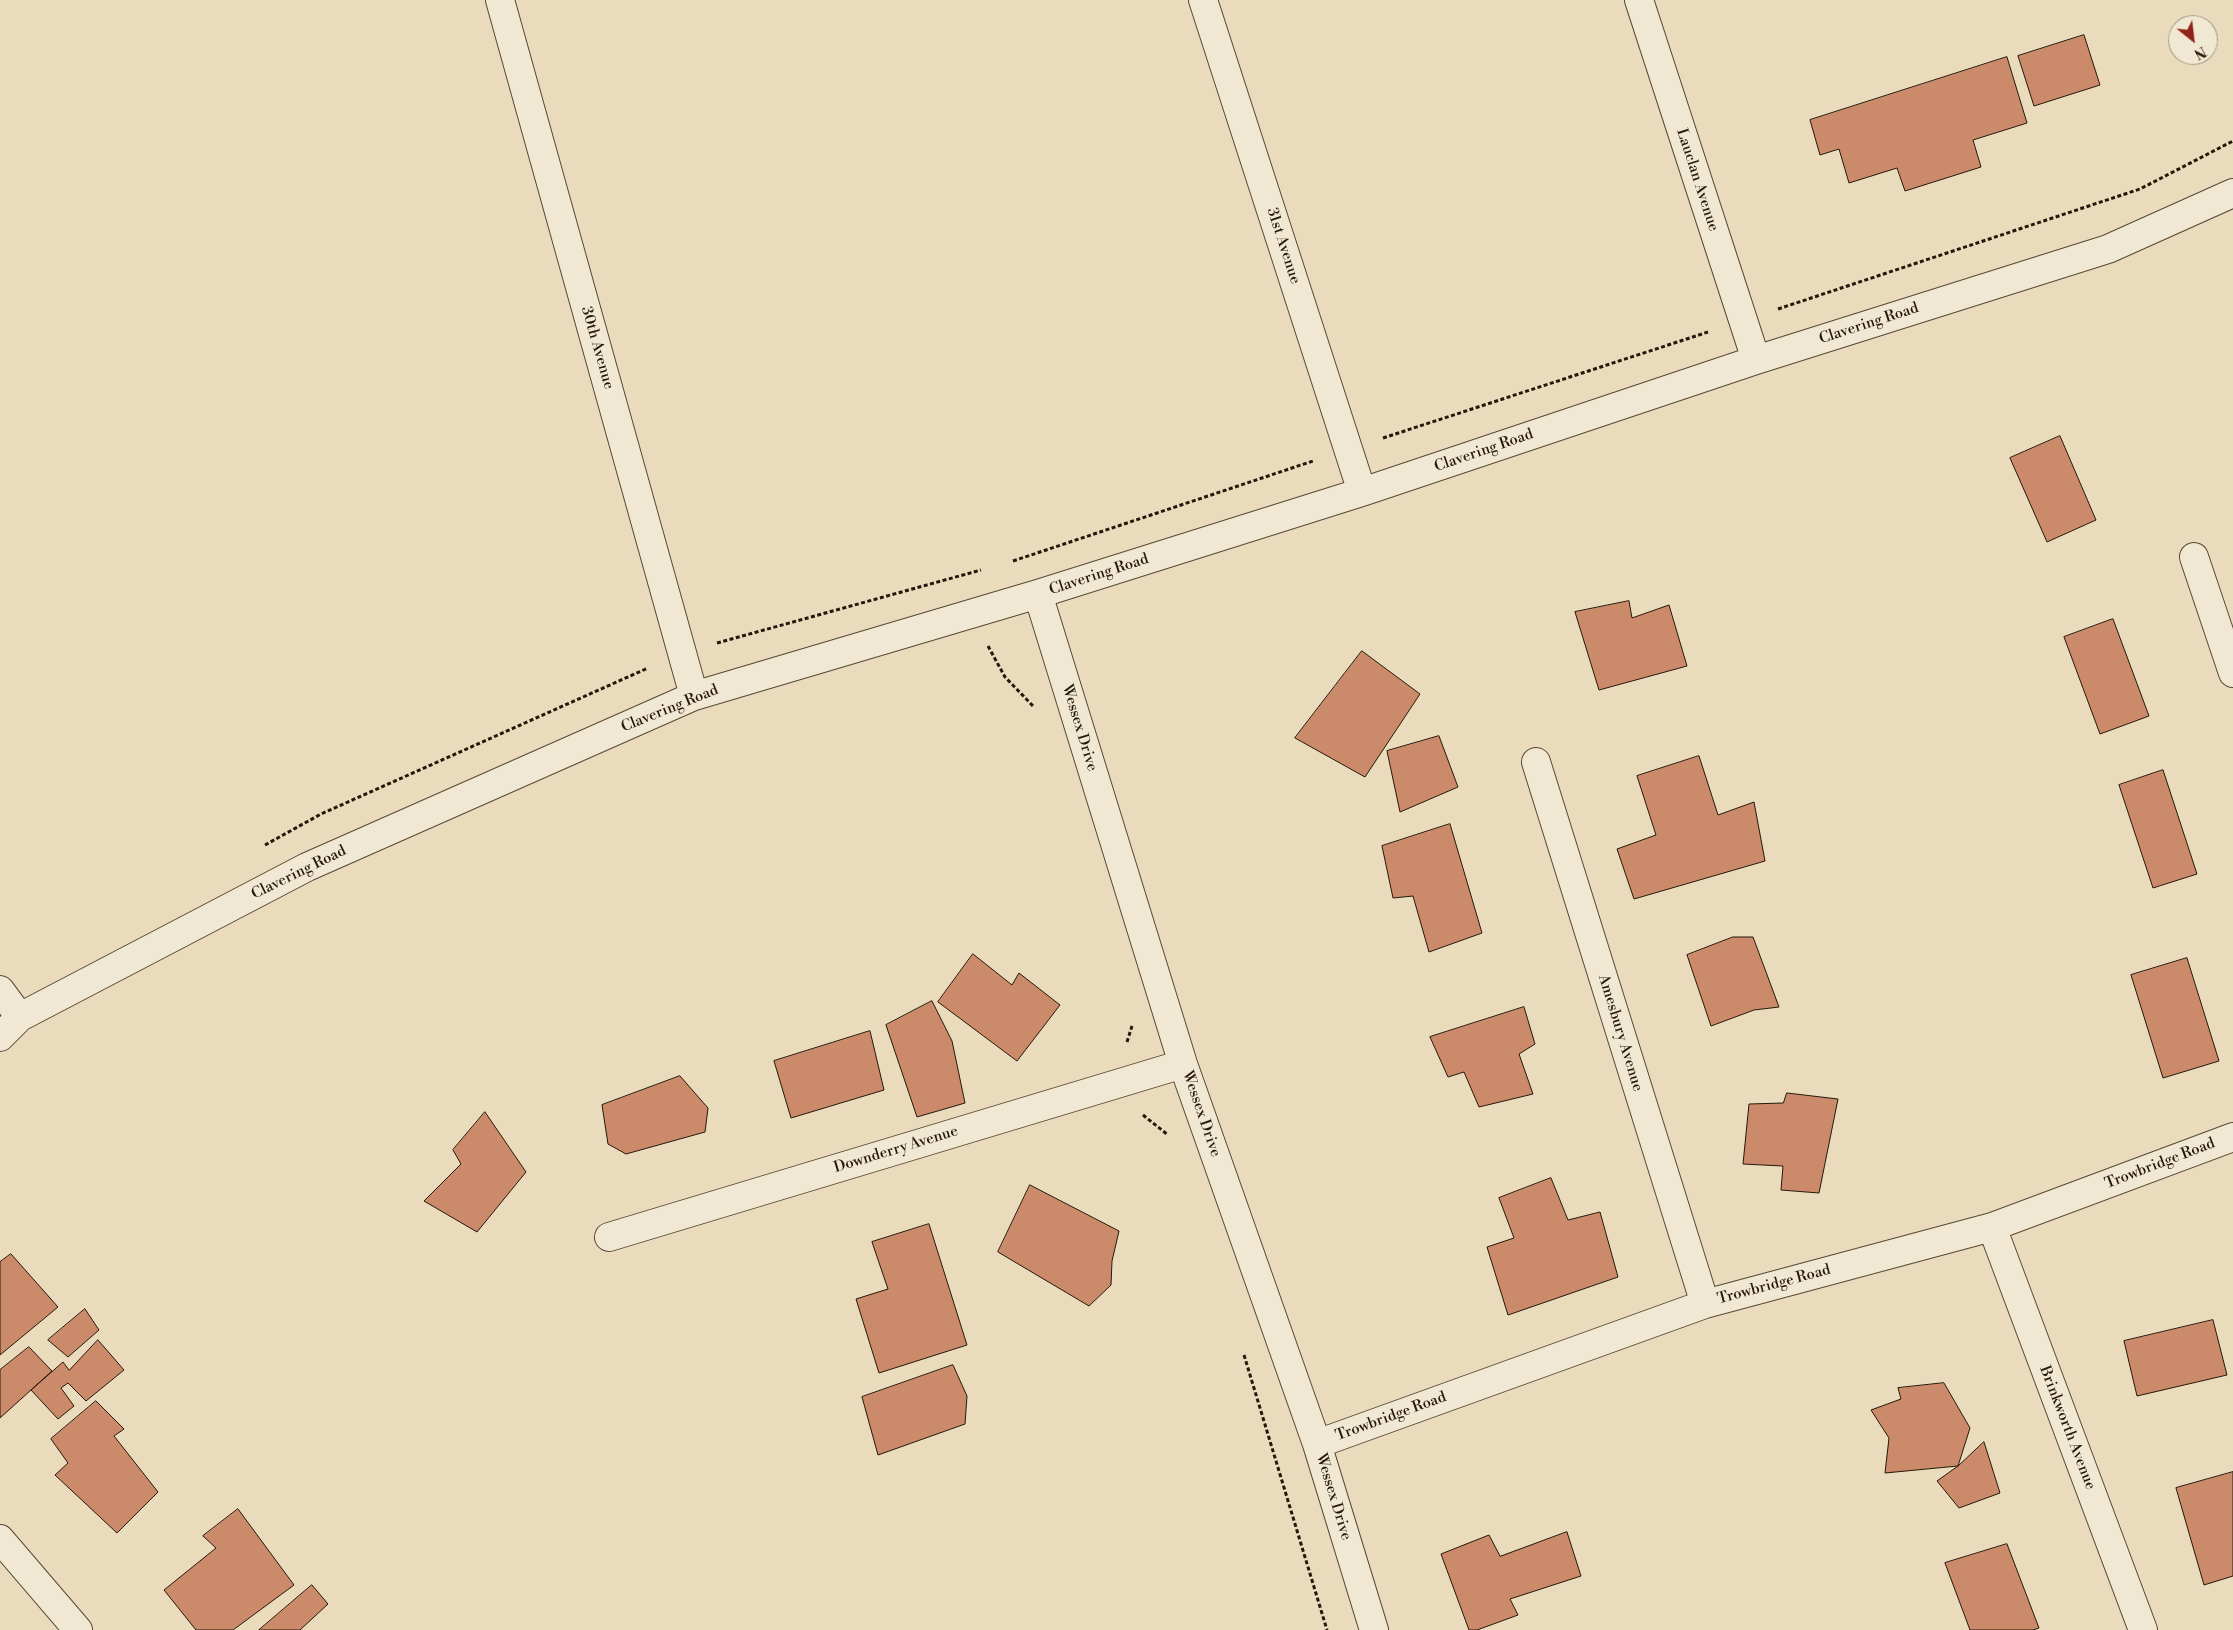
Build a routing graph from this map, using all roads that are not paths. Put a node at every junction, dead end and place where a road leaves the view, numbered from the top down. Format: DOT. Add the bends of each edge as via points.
graph roads {
  1 [pos="500,0"];
  2 [pos="1203,0"];
  3 [pos="1638,0"];
  4 [pos="2233,193"];
  5 [pos="1756,360"];
  6 [pos="1362,492"];
  7 [pos="2194,557"];
  8 [pos="1038,594"];
  9 [pos="2233,672"];
  10 [pos="694,696"];
  11 [pos="1536,762"];
  12 [pos="0,990"];
  13 [pos="20,1017"];
  14 [pos="0,1037"];
  15 [pos="1183,1064"];
  16 [pos="2233,1137"];
  17 [pos="1992,1227"];
  18 [pos="609,1237"];
  19 [pos="1705,1304"];
  20 [pos="1317,1444"];
  21 [pos="0,1539"];
  22 [pos="78,1630"];
  23 [pos="1374,1630"];
  24 [pos="2143,1630"];
  1 -- 10 [label="street, 30th Avenue"];
  2 -- 6 [label="street, 31st Avenue"];
  3 -- 5 [label="street, Lauclan Avenue"];
  4 -- 5 [label="street, Clavering Road" via="2108,248"];
  5 -- 6 [label="street, Clavering Road"];
  6 -- 8 [label="street, Clavering Road"];
  7 -- 9 [label="street"];
  8 -- 10 [label="street, Clavering Road"];
  8 -- 15 [label="street, Wessex Drive"];
  10 -- 13 [label="street, Clavering Road" via="307,867"];
  11 -- 19 [label="street, Amesbury Avenue"];
  12 -- 13 [label="street"];
  13 -- 14 [label="street, Clavering Road"];
  15 -- 18 [label="street, Downderry Avenue"];
  15 -- 20 [label="street, Wessex Drive"];
  16 -- 17 [label="street, Trowbridge Road"];
  17 -- 19 [label="street, Trowbridge Road"];
  17 -- 24 [label="street, Brinkworth Avenue"];
  19 -- 20 [label="street, Trowbridge Road"];
  20 -- 23 [label="street, Wessex Drive"];
  21 -- 22 [label="street"];
}
